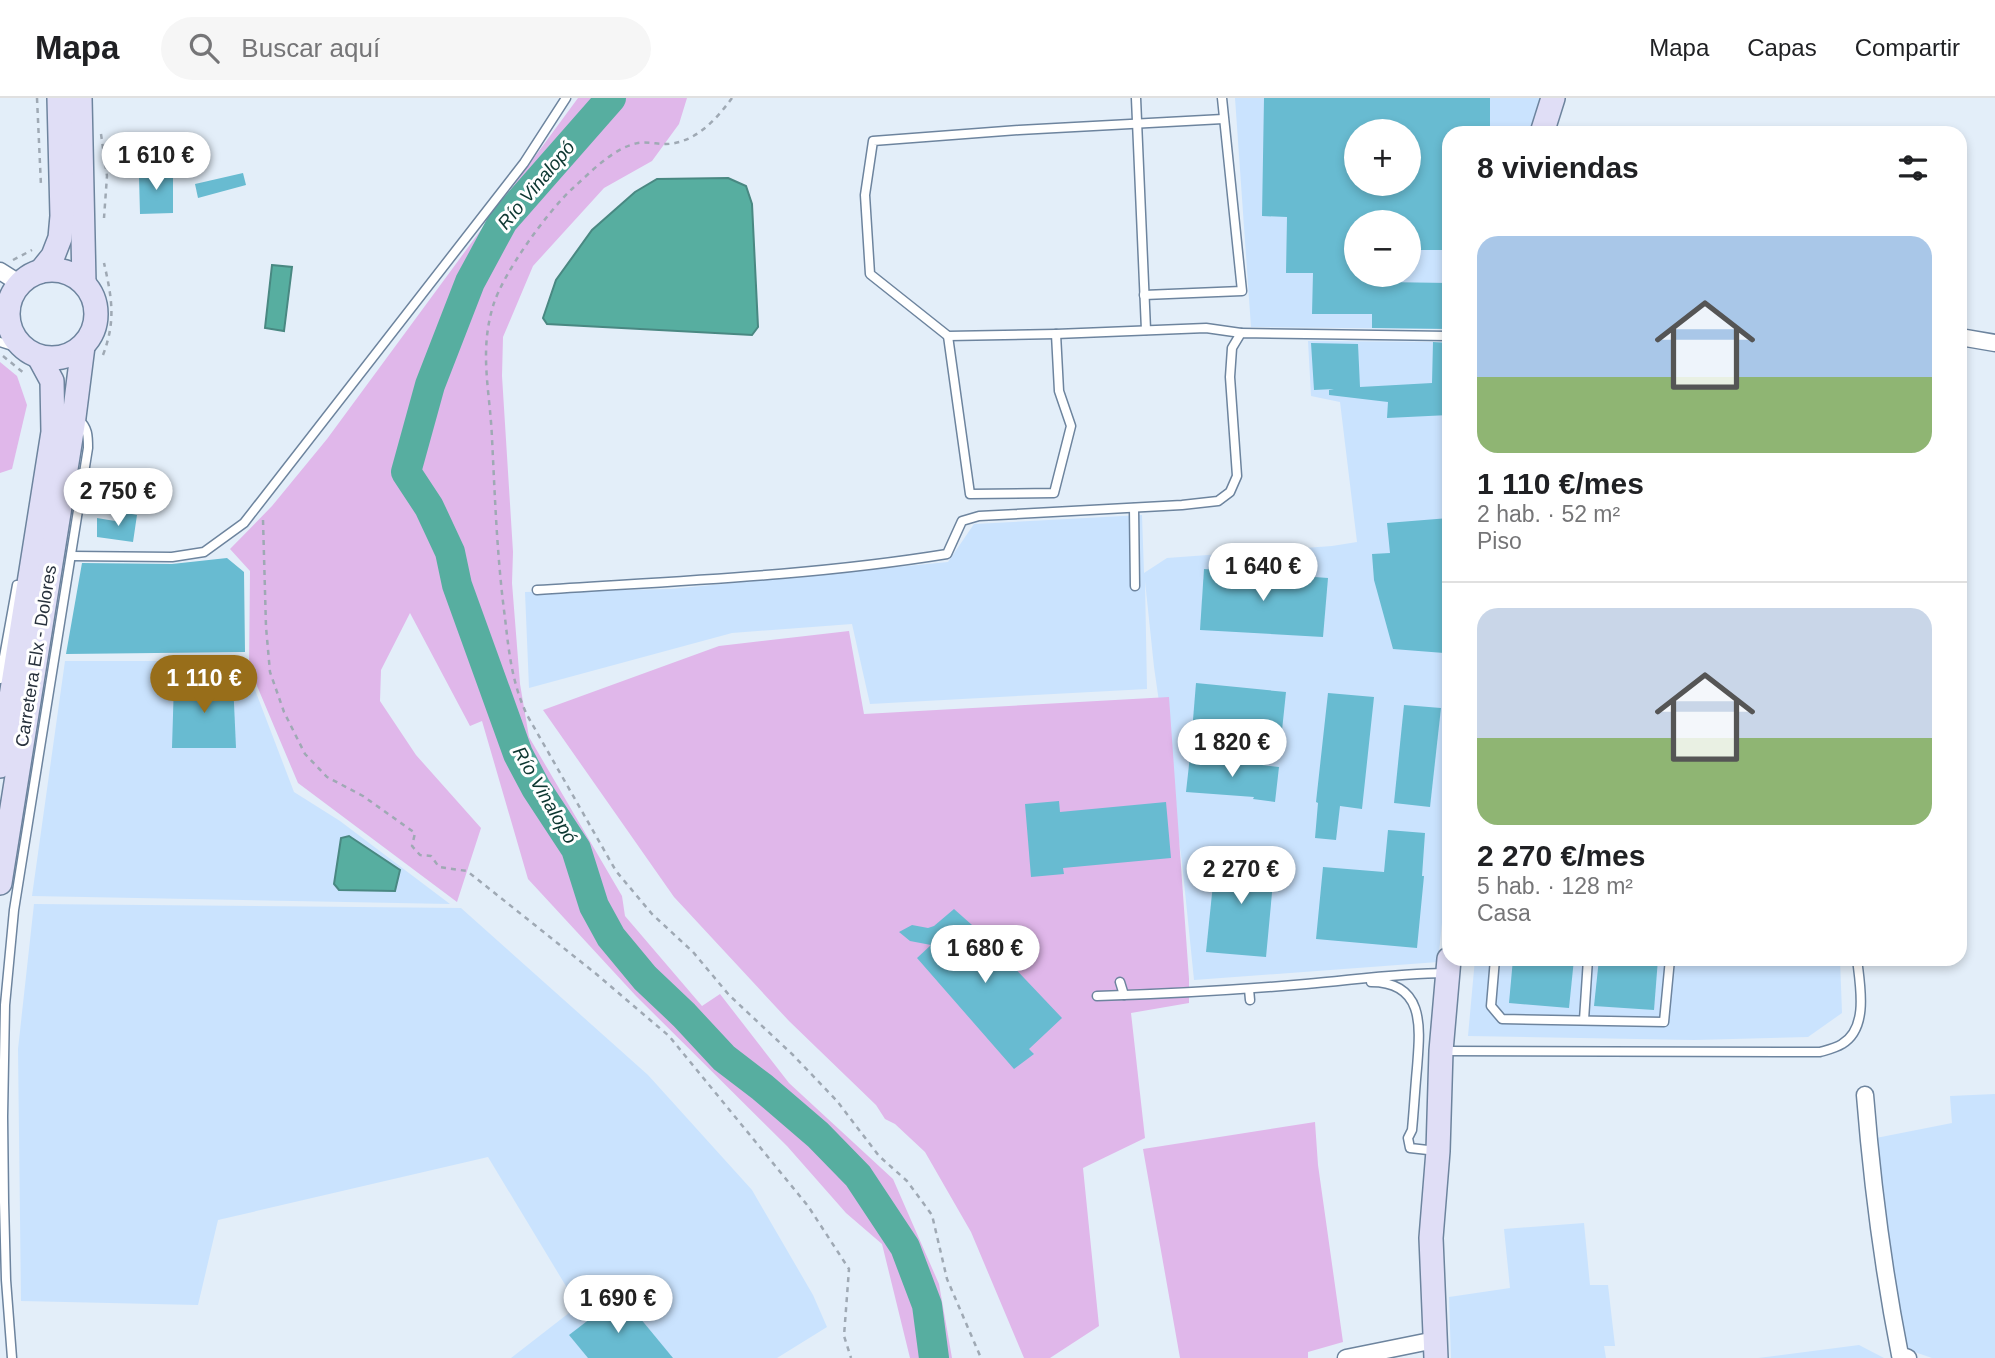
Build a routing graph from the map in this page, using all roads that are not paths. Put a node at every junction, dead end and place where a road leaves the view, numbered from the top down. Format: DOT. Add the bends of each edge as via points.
graph roads {
  1 [pos="59,98"];
  2 [pos="80,98"];
  3 [pos="86,98"];
  4 [pos="566,98"];
  5 [pos="1136,98"];
  6 [pos="1222,98"];
  7 [pos="1553,98"];
  8 [pos="1223,119"];
  9 [pos="1137,123"];
  10 [pos="1544,126"];
  11 [pos="81,131"];
  12 [pos="38,260"];
  13 [pos="7,275"];
  14 [pos="84,283"];
  15 [pos="1144,295"];
  16 [pos="4,309"];
  17 [pos="1146,330"];
  18 [pos="1241,333"];
  19 [pos="1056,334"];
  20 [pos="948,335"];
  21 [pos="1442,336"];
  22 [pos="1967,338"];
  23 [pos="0,342"];
  24 [pos="1995,343"];
  25 [pos="83,346"];
  26 [pos="30,361"];
  27 [pos="74,416"];
  28 [pos="1134,508"];
  29 [pos="40,516"];
  30 [pos="24,547"];
  31 [pos="71,556"];
  32 [pos="20,572"];
  33 [pos="1135,586"];
  34 [pos="537,590"];
  35 [pos="0,679"];
  36 [pos="0,766"];
  37 [pos="0,883"];
  38 [pos="1443,966"];
  39 [pos="1453,966"];
  40 [pos="1494,966"];
  41 [pos="1588,966"];
  42 [pos="1669,966"];
  43 [pos="1858,966"];
  44 [pos="1120,982"];
  45 [pos="1336,982"];
  46 [pos="1248,989"];
  47 [pos="1125,995"];
  48 [pos="1097,996"];
  49 [pos="1250,1000"];
  50 [pos="1584,1020"];
  51 [pos="1446,1051"];
  52 [pos="1865,1095"];
  53 [pos="1438,1151"];
  54 [pos="1435,1349"];
  55 [pos="12,1358"];
  56 [pos="1346,1358"];
  57 [pos="1908,1358"];
  1 -- 12 [label="main road" via="60,238 53,256"];
  2 -- 11 [label="main road"];
  3 -- 11 [label="lane"];
  4 -- 31 [label="lane" via="524,163 244,523 204,552 172,557"];
  5 -- 9 [label="lane"];
  6 -- 8 [label="lane"];
  7 -- 10 [label="main road"];
  8 -- 9 [label="lane"];
  8 -- 15 [label="lane" via="1242,291"];
  9 -- 15 [label="lane"];
  9 -- 20 [label="lane" via="873,141 865,195 870,274"];
  11 -- 14 [label="main road"];
  12 -- 13 [label="main road"];
  12 -- 14 [label="main road"];
  13 -- 16 [label="main road" via="12,294"];
  14 -- 25 [label="main road" via="92,294 96,321"];
  15 -- 17 [label="lane"];
  16 -- 26 [label="main road" via="10,330"];
  17 -- 18 [label="lane" via="1206,328"];
  17 -- 19 [label="lane"];
  18 -- 21 [label="lane"];
  18 -- 28 [label="lane" via="1231,348 1237,475 1230,492 1218,501"];
  19 -- 20 [label="lane"];
  19 -- 20 [label="lane" via="1059,391 1071,426 1054,493 998,494 970,494"];
  22 -- 24 [label="street"];
  23 -- 26 [label="lane"];
  25 -- 26 [label="main road" via="67,356"];
  25 -- 27 [label="main road, Carretera Elx - Dolores"];
  26 -- 29 [label="main road, Carretera Elx - Dolores" via="52,381 54,400"];
  27 -- 31 [label="lane" via="84,424 88,448"];
  27 -- 37 [label="main road, Carretera Elx - Dolores"];
  28 -- 33 [label="lane"];
  28 -- 34 [label="lane" via="979,516 962,521 947,554 904,561"];
  29 -- 30 [label="lane"];
  29 -- 36 [label="main road, Carretera Elx - Dolores"];
  31 -- 55 [label="lane" via="14,910 5,1006 4,1202"];
  32 -- 35 [label="lane"];
  38 -- 45 [label="lane"];
  39 -- 51 [label="main road"];
  40 -- 50 [label="lane" via="1490,1006 1502,1018"];
  41 -- 50 [label="lane"];
  42 -- 50 [label="lane" via="1664,1022"];
  43 -- 51 [label="lane" via="1862,1000 1857,1026 1843,1044 1821,1052"];
  44 -- 47 [label="lane"];
  45 -- 46 [label="lane"];
  45 -- 53 [label="lane" via="1395,986 1415,1005 1420,1023 1408,1138 1410,1148"];
  46 -- 47 [label="lane"];
  46 -- 49 [label="lane"];
  47 -- 48 [label="lane"];
  51 -- 53 [label="main road"];
  52 -- 57 [label="street" via="1889,1297 1900,1355"];
  53 -- 54 [label="main road" via="1431,1238"];
  54 -- 56 [label="street"];
}
